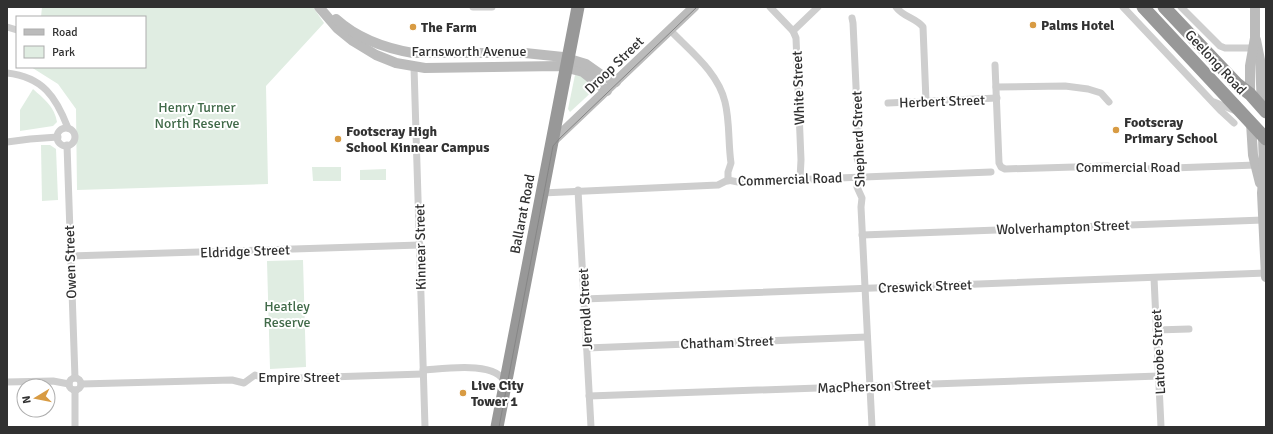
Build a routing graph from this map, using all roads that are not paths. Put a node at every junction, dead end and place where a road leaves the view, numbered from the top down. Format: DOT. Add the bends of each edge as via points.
graph roads {
  1 [pos="319,7"];
  2 [pos="325,7"];
  3 [pos="473,7"];
  4 [pos="492,7"];
  5 [pos="578,7"];
  6 [pos="694,7"];
  7 [pos="770,7"];
  8 [pos="818,7"];
  9 [pos="896,7"];
  10 [pos="1123,7"];
  11 [pos="1143,7"];
  12 [pos="1164,7"];
  13 [pos="1181,7"];
  14 [pos="1255,7"];
  15 [pos="852,18"];
  16 [pos="670,30"];
  17 [pos="793,31"];
  18 [pos="1259,49"];
  19 [pos="414,52"];
  20 [pos="468,52"];
  21 [pos="497,52"];
  22 [pos="1203,59"];
  23 [pos="568,62"];
  24 [pos="995,65"];
  25 [pos="497,66"];
  26 [pos="414,67"];
  27 [pos="468,67"];
  28 [pos="1184,70"];
  29 [pos="7,72"];
  30 [pos="616,82"];
  31 [pos="1261,82"];
  32 [pos="996,88"];
  33 [pos="607,90"];
  34 [pos="1250,94"];
  35 [pos="1266,94"];
  36 [pos="997,98"];
  37 [pos="926,101"];
  38 [pos="1212,101"];
  39 [pos="1110,102"];
  40 [pos="888,103"];
  41 [pos="1264,109"];
  42 [pos="1242,120"];
  43 [pos="68,128"];
  44 [pos="58,137"];
  45 [pos="1265,137"];
  46 [pos="7,142"];
  47 [pos="552,142"];
  48 [pos="66,145"];
  49 [pos="1262,167"];
  50 [pos="991,172"];
  51 [pos="860,177"];
  52 [pos="800,179"];
  53 [pos="728,181"];
  54 [pos="578,190"];
  55 [pos="542,193"];
  56 [pos="1263,220"];
  57 [pos="862,234"];
  58 [pos="420,245"];
  59 [pos="70,256"];
  60 [pos="1266,273"];
  61 [pos="1266,277"];
  62 [pos="1154,278"];
  63 [pos="865,288"];
  64 [pos="584,300"];
  65 [pos="1189,329"];
  66 [pos="1156,330"];
  67 [pos="867,337"];
  68 [pos="587,348"];
  69 [pos="509,366"];
  70 [pos="423,372"];
  71 [pos="494,372"];
  72 [pos="1159,376"];
  73 [pos="75,378"];
  74 [pos="7,382"];
  75 [pos="69,384"];
  76 [pos="81,384"];
  77 [pos="505,385"];
  78 [pos="870,386"];
  79 [pos="75,390"];
  80 [pos="589,396"];
  81 [pos="75,427"];
  82 [pos="425,427"];
  83 [pos="498,427"];
  84 [pos="591,427"];
  85 [pos="872,427"];
  86 [pos="1161,427"];
  1 -- 26 [label="street, Farnsworth Avenue" via="341,32 359,46 385,59"];
  2 -- 19 [label="street, Farnsworth Avenue" via="343,25 363,38 380,45"];
  3 -- 4 [label="street"];
  5 -- 23 [label="highway, Ballarat Road"];
  6 -- 16 [label="street, Droop Street"];
  7 -- 17 [label="street, White Street"];
  8 -- 17 [label="street"];
  9 -- 37 [label="street" via="903,15 922,27"];
  10 -- 28 [label="street"];
  11 -- 22 [label="highway, Geelong Road"];
  12 -- 22 [label="highway, Geelong Road"];
  13 -- 18 [label="street" via="1220,46"];
  14 -- 18 [label="street" via="1255,38"];
  15 -- 51 [label="street, Shepherd Street"];
  16 -- 30 [label="street, Droop Street"];
  16 -- 53 [label="street" via="708,70 723,95 731,165"];
  17 -- 52 [label="street, White Street" via="796,38"];
  18 -- 31 [label="street"];
  18 -- 34 [label="street" via="1249,76"];
  19 -- 20 [label="street, Farnsworth Avenue"];
  19 -- 26 [label="street"];
  20 -- 21 [label="street, Farnsworth Avenue"];
  20 -- 27 [label="street"];
  21 -- 23 [label="street, Farnsworth Avenue" via="534,53"];
  21 -- 25 [label="street"];
  22 -- 28 [label="street"];
  22 -- 34 [label="highway, Geelong Road"];
  22 -- 42 [label="highway, Geelong Road"];
  23 -- 25 [label="street, Farnsworth Avenue" via="557,66"];
  23 -- 30 [label="street, Farnsworth Avenue" via="586,64"];
  23 -- 33 [label="street, Farnsworth Avenue"];
  23 -- 47 [label="highway, Ballarat Road"];
  24 -- 32 [label="street"];
  25 -- 27 [label="street, Farnsworth Avenue"];
  26 -- 27 [label="street, Farnsworth Avenue"];
  26 -- 58 [label="street, Kinnear Street"];
  28 -- 38 [label="street"];
  29 -- 43 [label="street" via="34,81 53,97"];
  30 -- 33 [label="street, Droop Street"];
  31 -- 35 [label="street"];
  31 -- 41 [label="street"];
  32 -- 36 [label="street"];
  32 -- 39 [label="street, Herbert Street" via="1065,86 1101,93"];
  33 -- 47 [label="street, Droop Street"];
  34 -- 41 [label="highway, Geelong Road"];
  34 -- 42 [label="highway"];
  36 -- 37 [label="street, Herbert Street"];
  36 -- 49 [label="street, Commercial Road" via="999,162 1002,167 1009,170 1108,166 1116,170"];
  37 -- 40 [label="street, Herbert Street"];
  38 -- 42 [label="street"];
  38 -- 42 [label="street"];
  41 -- 45 [label="highway"];
  42 -- 45 [label="highway, Geelong Road"];
  42 -- 49 [label="street" via="1253,155"];
  43 -- 44 [label="street" via="61,129"];
  43 -- 48 [label="street" via="74,132 75,138 72,144"];
  44 -- 46 [label="street"];
  44 -- 48 [label="street" via="61,144"];
  45 -- 49 [label="street"];
  47 -- 55 [label="highway, Ballarat Road"];
  48 -- 59 [label="street, Owen Street"];
  49 -- 56 [label="street"];
  50 -- 51 [label="street, Commercial Road"];
  51 -- 52 [label="street, Commercial Road"];
  51 -- 57 [label="street, Shepherd Street" via="857,187 862,200"];
  52 -- 53 [label="street, Commercial Road"];
  53 -- 54 [label="street, Commercial Road" via="718,185"];
  54 -- 55 [label="street, Commercial Road"];
  54 -- 64 [label="street, Jerrold Street"];
  55 -- 69 [label="highway, Ballarat Road"];
  56 -- 57 [label="street, Wolverhampton Street"];
  56 -- 60 [label="street"];
  57 -- 63 [label="street, Shepherd Street"];
  58 -- 59 [label="street, Eldridge Street"];
  58 -- 70 [label="street, Kinnear Street"];
  59 -- 73 [label="street, Owen Street"];
  60 -- 61 [label="street"];
  60 -- 62 [label="street, Creswick Street"];
  62 -- 63 [label="street, Creswick Street"];
  62 -- 66 [label="street, Latrobe Street"];
  63 -- 64 [label="street, Creswick Street"];
  63 -- 67 [label="street, Shepherd Street"];
  64 -- 68 [label="street, Jerrold Street"];
  65 -- 66 [label="street"];
  66 -- 72 [label="street, Latrobe Street"];
  67 -- 68 [label="street, Chatham Street"];
  67 -- 78 [label="street, Shepherd Street"];
  68 -- 80 [label="street, Jerrold Street"];
  69 -- 71 [label="street" via="507,369"];
  69 -- 77 [label="highway, Ballarat Road"];
  70 -- 71 [label="street" via="471,367"];
  70 -- 76 [label="street, Empire Street" via="266,379 255,375 244,383 232,380"];
  70 -- 82 [label="street, Kinnear Street"];
  71 -- 77 [label="street" via="500,375"];
  72 -- 78 [label="street, MacPherson Street"];
  72 -- 86 [label="street, Latrobe Street"];
  73 -- 75 [label="street"];
  73 -- 76 [label="street"];
  74 -- 75 [label="street" via="53,381"];
  75 -- 79 [label="street"];
  76 -- 79 [label="street" via="79,389"];
  77 -- 83 [label="highway, Ballarat Road"];
  78 -- 80 [label="street, MacPherson Street"];
  78 -- 85 [label="street, Shepherd Street"];
  79 -- 81 [label="street"];
  80 -- 84 [label="street, Jerrold Street"];
}
